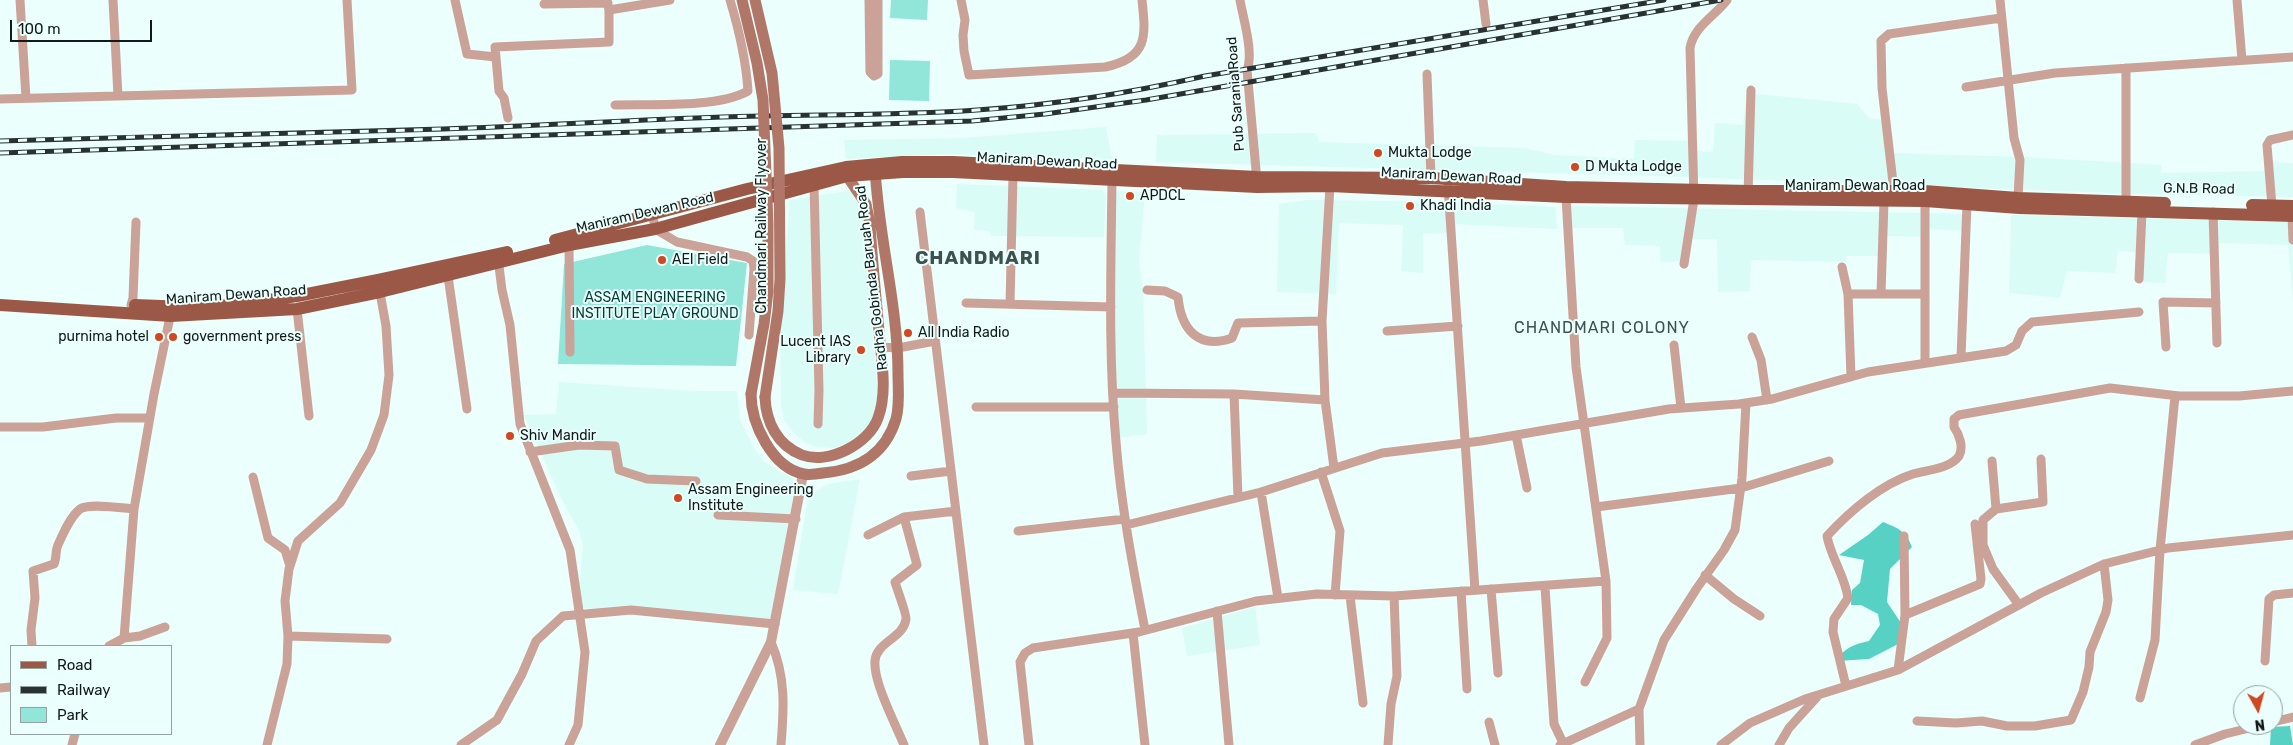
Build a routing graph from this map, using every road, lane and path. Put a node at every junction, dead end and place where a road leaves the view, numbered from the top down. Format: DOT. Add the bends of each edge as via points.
graph roads {
  1 [pos="20,0"];
  2 [pos="113,0"];
  3 [pos="347,0"];
  4 [pos="455,0"];
  5 [pos="670,0"];
  6 [pos="730,0"];
  7 [pos="742,0"];
  8 [pos="755,0"];
  9 [pos="869,0"];
  10 [pos="878,0"];
  11 [pos="962,0"];
  12 [pos="1142,0"];
  13 [pos="1240,0"];
  14 [pos="1483,0"];
  15 [pos="1727,0"];
  16 [pos="2000,0"];
  17 [pos="2237,0"];
  18 [pos="544,4"];
  19 [pos="608,4"];
  20 [pos="2001,18"];
  21 [pos="1486,24"];
  22 [pos="496,57"];
  23 [pos="2293,57"];
  24 [pos="2242,60"];
  25 [pos="2126,68"];
  26 [pos="1426,74"];
  27 [pos="2009,82"];
  28 [pos="1966,87"];
  29 [pos="1751,90"];
  30 [pos="118,96"];
  31 [pos="0,98"];
  32 [pos="26,98"];
  33 [pos="615,105"];
  34 [pos="508,118"];
  35 [pos="2293,135"];
  36 [pos="875,170"];
  37 [pos="847,171"];
  38 [pos="1013,175"];
  39 [pos="1431,178"];
  40 [pos="1112,179"];
  41 [pos="1257,182"];
  42 [pos="814,184"];
  43 [pos="1448,185"];
  44 [pos="1330,186"];
  45 [pos="1894,191"];
  46 [pos="1694,194"];
  47 [pos="1748,196"];
  48 [pos="1566,197"];
  49 [pos="2018,198"];
  50 [pos="1884,201"];
  51 [pos="1925,201"];
  52 [pos="2126,201"];
  53 [pos="1966,204"];
  54 [pos="2106,206"];
  55 [pos="2272,206"];
  56 [pos="920,212"];
  57 [pos="2142,212"];
  58 [pos="2213,212"];
  59 [pos="2293,212"];
  60 [pos="653,216"];
  61 [pos="136,222"];
  62 [pos="656,229"];
  63 [pos="2293,240"];
  64 [pos="569,245"];
  65 [pos="498,259"];
  66 [pos="1684,264"];
  67 [pos="1842,266"];
  68 [pos="448,276"];
  69 [pos="2139,279"];
  70 [pos="379,286"];
  71 [pos="1146,290"];
  72 [pos="1848,294"];
  73 [pos="1881,294"];
  74 [pos="1925,294"];
  75 [pos="0,297"];
  76 [pos="966,303"];
  77 [pos="2216,303"];
  78 [pos="1010,304"];
  79 [pos="131,305"];
  80 [pos="0,306"];
  81 [pos="1111,307"];
  82 [pos="297,309"];
  83 [pos="171,311"];
  84 [pos="2139,312"];
  85 [pos="1322,321"];
  86 [pos="1458,326"];
  87 [pos="1387,331"];
  88 [pos="749,335"];
  89 [pos="1752,336"];
  90 [pos="935,341"];
  91 [pos="2217,343"];
  92 [pos="1674,346"];
  93 [pos="880,347"];
  94 [pos="2166,347"];
  95 [pos="898,348"];
  96 [pos="570,352"];
  97 [pos="1961,356"];
  98 [pos="1925,362"];
  99 [pos="1851,376"];
  100 [pos="2293,391"];
  101 [pos="1113,393"];
  102 [pos="1234,394"];
  103 [pos="2175,396"];
  104 [pos="1325,400"];
  105 [pos="1767,400"];
  106 [pos="1746,403"];
  107 [pos="976,407"];
  108 [pos="1114,407"];
  109 [pos="1681,408"];
  110 [pos="467,409"];
  111 [pos="309,416"];
  112 [pos="150,418"];
  113 [pos="1585,423"];
  114 [pos="818,424"];
  115 [pos="0,427"];
  116 [pos="1516,435"];
  117 [pos="1466,443"];
  118 [pos="530,452"];
  119 [pos="2041,460"];
  120 [pos="1830,461"];
  121 [pos="1992,461"];
  122 [pos="1334,468"];
  123 [pos="951,471"];
  124 [pos="1321,472"];
  125 [pos="803,474"];
  126 [pos="911,476"];
  127 [pos="253,477"];
  128 [pos="696,481"];
  129 [pos="1526,488"];
  130 [pos="1740,488"];
  131 [pos="1261,492"];
  132 [pos="1238,497"];
  133 [pos="1596,507"];
  134 [pos="134,509"];
  135 [pos="1996,509"];
  136 [pos="956,511"];
  137 [pos="718,515"];
  138 [pos="904,517"];
  139 [pos="796,520"];
  140 [pos="1126,522"];
  141 [pos="1975,524"];
  142 [pos="1018,531"];
  143 [pos="868,535"];
  144 [pos="2293,535"];
  145 [pos="1904,536"];
  146 [pos="2160,550"];
  147 [pos="2104,564"];
  148 [pos="290,566"];
  149 [pos="1705,576"];
  150 [pos="1606,582"];
  151 [pos="1545,587"];
  152 [pos="1491,589"];
  153 [pos="1475,590"];
  154 [pos="1461,591"];
  155 [pos="2293,593"];
  156 [pos="1335,595"];
  157 [pos="1350,596"];
  158 [pos="1394,596"];
  159 [pos="1278,598"];
  160 [pos="2019,605"];
  161 [pos="1217,612"];
  162 [pos="578,614"];
  163 [pos="1760,616"];
  164 [pos="1905,616"];
  165 [pos="774,624"];
  166 [pos="165,627"];
  167 [pos="1144,630"];
  168 [pos="1134,633"];
  169 [pos="288,636"];
  170 [pos="124,638"];
  171 [pos="386,639"];
  172 [pos="771,642"];
  173 [pos="32,645"];
  174 [pos="111,645"];
  175 [pos="2265,661"];
  176 [pos="1898,670"];
  177 [pos="1498,673"];
  178 [pos="1585,682"];
  179 [pos="1846,686"];
  180 [pos="1467,689"];
  181 [pos="1818,695"];
  182 [pos="2140,698"];
  183 [pos="1363,703"];
  184 [pos="1639,709"];
  185 [pos="1917,721"];
  186 [pos="1489,722"];
  187 [pos="2233,732"];
  188 [pos="1562,744"];
  189 [pos="267,745"];
  190 [pos="461,745"];
  191 [pos="570,745"];
  192 [pos="720,745"];
  193 [pos="781,745"];
  194 [pos="904,745"];
  195 [pos="984,745"];
  196 [pos="1029,745"];
  197 [pos="1145,745"];
  198 [pos="1229,745"];
  199 [pos="1388,745"];
  200 [pos="1495,745"];
  201 [pos="1640,745"];
  202 [pos="1721,745"];
  203 [pos="1779,745"];
  204 [pos="2195,745"];
  1 -- 32 [label="street"];
  2 -- 30 [label="street"];
  3 -- 30 [label="street" via="352,90"];
  4 -- 22 [label="street" via="467,54"];
  5 -- 19 [label="street"];
  6 -- 33 [label="street" via="747,68 748,91 736,98"];
  7 -- 125 [label="main road, Chandmari Railway Flyover, bridge" via="762,100 768,224 768,291 751,408 767,446 785,464"];
  8 -- 93 [label="main road, Chandmari Railway Flyover, bridge" via="772,73 779,148 780,280 765,397 766,415 781,440 803,455 814,456 841,452 863,440 878,419 882,396"];
  9 -- 10 [label="street" via="870,72 874,76 878,74 879,63"];
  11 -- 12 [label="street" via="965,20 962,34 969,75 1118,64 1142,46 1145,37"];
  13 -- 41 [label="street, Pub Sarania Road" via="1248,50"];
  14 -- 21 [label="street"];
  15 -- 46 [label="street" via="1699,28 1690,48"];
  16 -- 20 [label="street"];
  17 -- 24 [label="street"];
  18 -- 19 [label="street"];
  19 -- 22 [label="street" via="610,42 495,47"];
  20 -- 27 [label="street"];
  20 -- 45 [label="street" via="1889,34 1881,41 1882,88"];
  22 -- 34 [label="street" via="499,91 504,98"];
  23 -- 24 [label="street"];
  24 -- 25 [label="street"];
  25 -- 27 [label="street" via="2055,73"];
  25 -- 52 [label="street"];
  26 -- 39 [label="street"];
  27 -- 28 [label="street"];
  27 -- 49 [label="street" via="2014,138 2020,160"];
  29 -- 47 [label="street"];
  30 -- 32 [label="street"];
  31 -- 32 [label="street"];
  35 -- 55 [label="street" via="2277,137 2268,145"];
  36 -- 37 [label="main road, Maniram Dewan Road"];
  36 -- 38 [label="main road, Maniram Dewan Road"];
  36 -- 41 [label="main road, Maniram Dewan Road" via="902,162 953,162"];
  36 -- 95 [label="main road, Radha Gobinda Baruah Road"];
  37 -- 42 [label="main road, Maniram Dewan Road"];
  37 -- 60 [label="main road, Maniram Dewan Road" via="747,189"];
  37 -- 93 [label="main road, Radha Gobinda Baruah Road" via="866,204 870,224"];
  38 -- 40 [label="main road, Maniram Dewan Road"];
  38 -- 78 [label="street"];
  39 -- 41 [label="main road, Maniram Dewan Road"];
  39 -- 43 [label="main road, Maniram Dewan Road"];
  40 -- 41 [label="main road, Maniram Dewan Road"];
  40 -- 81 [label="street"];
  41 -- 44 [label="main road, Maniram Dewan Road"];
  42 -- 62 [label="main road, Maniram Dewan Road"];
  42 -- 114 [label="street"];
  43 -- 44 [label="main road, Maniram Dewan Road"];
  43 -- 46 [label="main road, Maniram Dewan Road"];
  43 -- 48 [label="main road, Maniram Dewan Road"];
  43 -- 86 [label="street"];
  44 -- 85 [label="street"];
  45 -- 47 [label="main road, Maniram Dewan Road"];
  45 -- 49 [label="main road, Maniram Dewan Road"];
  46 -- 47 [label="main road, Maniram Dewan Road"];
  46 -- 48 [label="main road, Maniram Dewan Road"];
  46 -- 66 [label="street"];
  47 -- 50 [label="main road, Maniram Dewan Road"];
  48 -- 113 [label="street" via="1576,367"];
  49 -- 54 [label="main road, Maniram Dewan Road"];
  50 -- 51 [label="main road, Maniram Dewan Road"];
  50 -- 73 [label="street"];
  51 -- 53 [label="main road, Maniram Dewan Road"];
  51 -- 74 [label="street"];
  52 -- 54 [label="main road, G.N.B Road"];
  52 -- 55 [label="main road, G.N.B Road"];
  53 -- 54 [label="main road, Maniram Dewan Road"];
  53 -- 97 [label="street"];
  54 -- 57 [label="main road, G.N.B Road"];
  55 -- 59 [label="main road, G.N.B Road"];
  56 -- 90 [label="street"];
  57 -- 58 [label="main road, G.N.B Road"];
  57 -- 69 [label="street"];
  58 -- 59 [label="main road, G.N.B Road"];
  58 -- 77 [label="street"];
  59 -- 63 [label="street"];
  60 -- 62 [label="street"];
  60 -- 65 [label="main road, Maniram Dewan Road"];
  61 -- 79 [label="street"];
  62 -- 64 [label="main road, Maniram Dewan Road"];
  62 -- 88 [label="street" via="677,242 748,256 753,261"];
  64 -- 65 [label="main road, Maniram Dewan Road"];
  64 -- 96 [label="street"];
  65 -- 68 [label="main road, Maniram Dewan Road"];
  65 -- 70 [label="main road, Maniram Dewan Road"];
  65 -- 118 [label="street" via="510,325 520,424"];
  67 -- 72 [label="street"];
  68 -- 70 [label="main road, Maniram Dewan Road"];
  68 -- 110 [label="street"];
  70 -- 82 [label="main road, Maniram Dewan Road"];
  70 -- 83 [label="main road, Maniram Dewan Road"];
  70 -- 148 [label="street" via="389,375 384,415 371,450 348,490 340,502 298,541"];
  71 -- 85 [label="street" via="1165,291 1178,297 1186,328 1200,338 1218,343 1232,338 1238,323"];
  72 -- 73 [label="street"];
  72 -- 99 [label="street"];
  73 -- 74 [label="street"];
  74 -- 98 [label="street"];
  75 -- 79 [label="main road, Maniram Dewan Road"];
  76 -- 78 [label="street"];
  77 -- 91 [label="street"];
  77 -- 94 [label="street" via="2163,302"];
  78 -- 81 [label="street"];
  79 -- 83 [label="main road, Maniram Dewan Road"];
  80 -- 83 [label="main road, Maniram Dewan Road"];
  81 -- 101 [label="street"];
  82 -- 83 [label="main road, Maniram Dewan Road"];
  82 -- 111 [label="street"];
  83 -- 112 [label="street"];
  84 -- 97 [label="street" via="2032,322 2022,331 2016,345 2006,351"];
  85 -- 104 [label="street"];
  86 -- 87 [label="street"];
  86 -- 117 [label="street"];
  89 -- 105 [label="street"];
  90 -- 95 [label="street"];
  90 -- 123 [label="street"];
  92 -- 109 [label="street"];
  93 -- 95 [label="street"];
  95 -- 125 [label="main road, Radha Gobinda Baruah Road" via="897,417 888,438 865,462 850,469"];
  97 -- 98 [label="street"];
  98 -- 99 [label="street"];
  99 -- 105 [label="street"];
  100 -- 103 [label="street" via="2239,396"];
  101 -- 102 [label="street"];
  101 -- 108 [label="street"];
  102 -- 104 [label="street"];
  102 -- 132 [label="street"];
  103 -- 146 [label="street"];
  103 -- 179 [label="street" via="2110,388 1954,419 1960,446 1960,454 1956,458 1891,484 1827,536 1847,588 1848,598 1834,619 1832,632"];
  104 -- 122 [label="street"];
  105 -- 106 [label="street"];
  106 -- 109 [label="street"];
  106 -- 130 [label="street"];
  107 -- 108 [label="street"];
  108 -- 140 [label="street"];
  109 -- 113 [label="street"];
  112 -- 115 [label="street" via="116,418 43,427"];
  112 -- 134 [label="street"];
  113 -- 116 [label="street"];
  113 -- 133 [label="street"];
  116 -- 117 [label="street"];
  116 -- 129 [label="street"];
  117 -- 122 [label="street" via="1382,453"];
  117 -- 153 [label="street"];
  118 -- 128 [label="street" via="580,445 615,446 619,470 647,479"];
  118 -- 162 [label="street" via="570,550"];
  119 -- 135 [label="street" via="2043,502"];
  120 -- 130 [label="street"];
  121 -- 135 [label="street"];
  122 -- 124 [label="street"];
  123 -- 126 [label="street"];
  123 -- 136 [label="street"];
  124 -- 131 [label="street"];
  124 -- 156 [label="street" via="1340,531"];
  125 -- 139 [label="street"];
  127 -- 148 [label="street" via="268,538 285,550"];
  130 -- 133 [label="street"];
  130 -- 149 [label="street" via="1735,530"];
  131 -- 132 [label="street"];
  131 -- 159 [label="street"];
  132 -- 140 [label="street"];
  133 -- 150 [label="street"];
  134 -- 170 [label="street"];
  134 -- 173 [label="street" via="86,507 80,510 65,530 56,549 54,564 33,571"];
  135 -- 160 [label="street" via="1983,520 1983,545 1993,569"];
  136 -- 138 [label="street"];
  136 -- 195 [label="street"];
  137 -- 139 [label="street"];
  138 -- 143 [label="street"];
  138 -- 194 [label="street" via="917,565 895,582 907,618 902,630 880,648 874,660 877,680"];
  139 -- 165 [label="street"];
  140 -- 142 [label="street"];
  140 -- 167 [label="street"];
  141 -- 164 [label="street" via="1980,584"];
  144 -- 146 [label="street"];
  145 -- 164 [label="street"];
  146 -- 147 [label="street"];
  146 -- 182 [label="street" via="2155,640"];
  147 -- 160 [label="street"];
  147 -- 185 [label="street" via="2106,612 2090,652 2083,692 2071,720 2036,726"];
  148 -- 169 [label="street" via="285,601"];
  149 -- 163 [label="street"];
  149 -- 184 [label="street" via="1664,640"];
  150 -- 151 [label="street"];
  150 -- 178 [label="street" via="1607,638"];
  151 -- 152 [label="street"];
  151 -- 188 [label="street" via="1554,724"];
  152 -- 153 [label="street"];
  152 -- 177 [label="street"];
  153 -- 154 [label="street"];
  154 -- 158 [label="street"];
  154 -- 180 [label="street"];
  155 -- 175 [label="street" via="2274,595 2269,599"];
  156 -- 157 [label="street"];
  156 -- 159 [label="street"];
  157 -- 158 [label="street"];
  157 -- 183 [label="street"];
  158 -- 199 [label="street" via="1397,676"];
  159 -- 161 [label="street" via="1256,600"];
  160 -- 176 [label="street"];
  161 -- 167 [label="street"];
  161 -- 198 [label="street"];
  162 -- 165 [label="street" via="631,610"];
  162 -- 190 [label="street" via="563,616 536,641 497,720"];
  162 -- 191 [label="street" via="585,652 578,725"];
  164 -- 176 [label="street"];
  165 -- 172 [label="street"];
  166 -- 170 [label="street"];
  167 -- 168 [label="street"];
  168 -- 196 [label="street" via="1033,648 1025,654 1020,662"];
  168 -- 197 [label="street"];
  169 -- 171 [label="street"];
  169 -- 189 [label="street" via="287,664"];
  170 -- 174 [label="street"];
  172 -- 192 [label="street"];
  172 -- 193 [label="street" via="780,662 784,706"];
  176 -- 179 [label="street"];
  179 -- 181 [label="street"];
  181 -- 202 [label="street" via="1750,723"];
  181 -- 203 [label="street" via="1789,728"];
  184 -- 188 [label="street"];
  184 -- 201 [label="street"];
  186 -- 200 [label="street"];
  187 -- 204 [label="street"];
}
